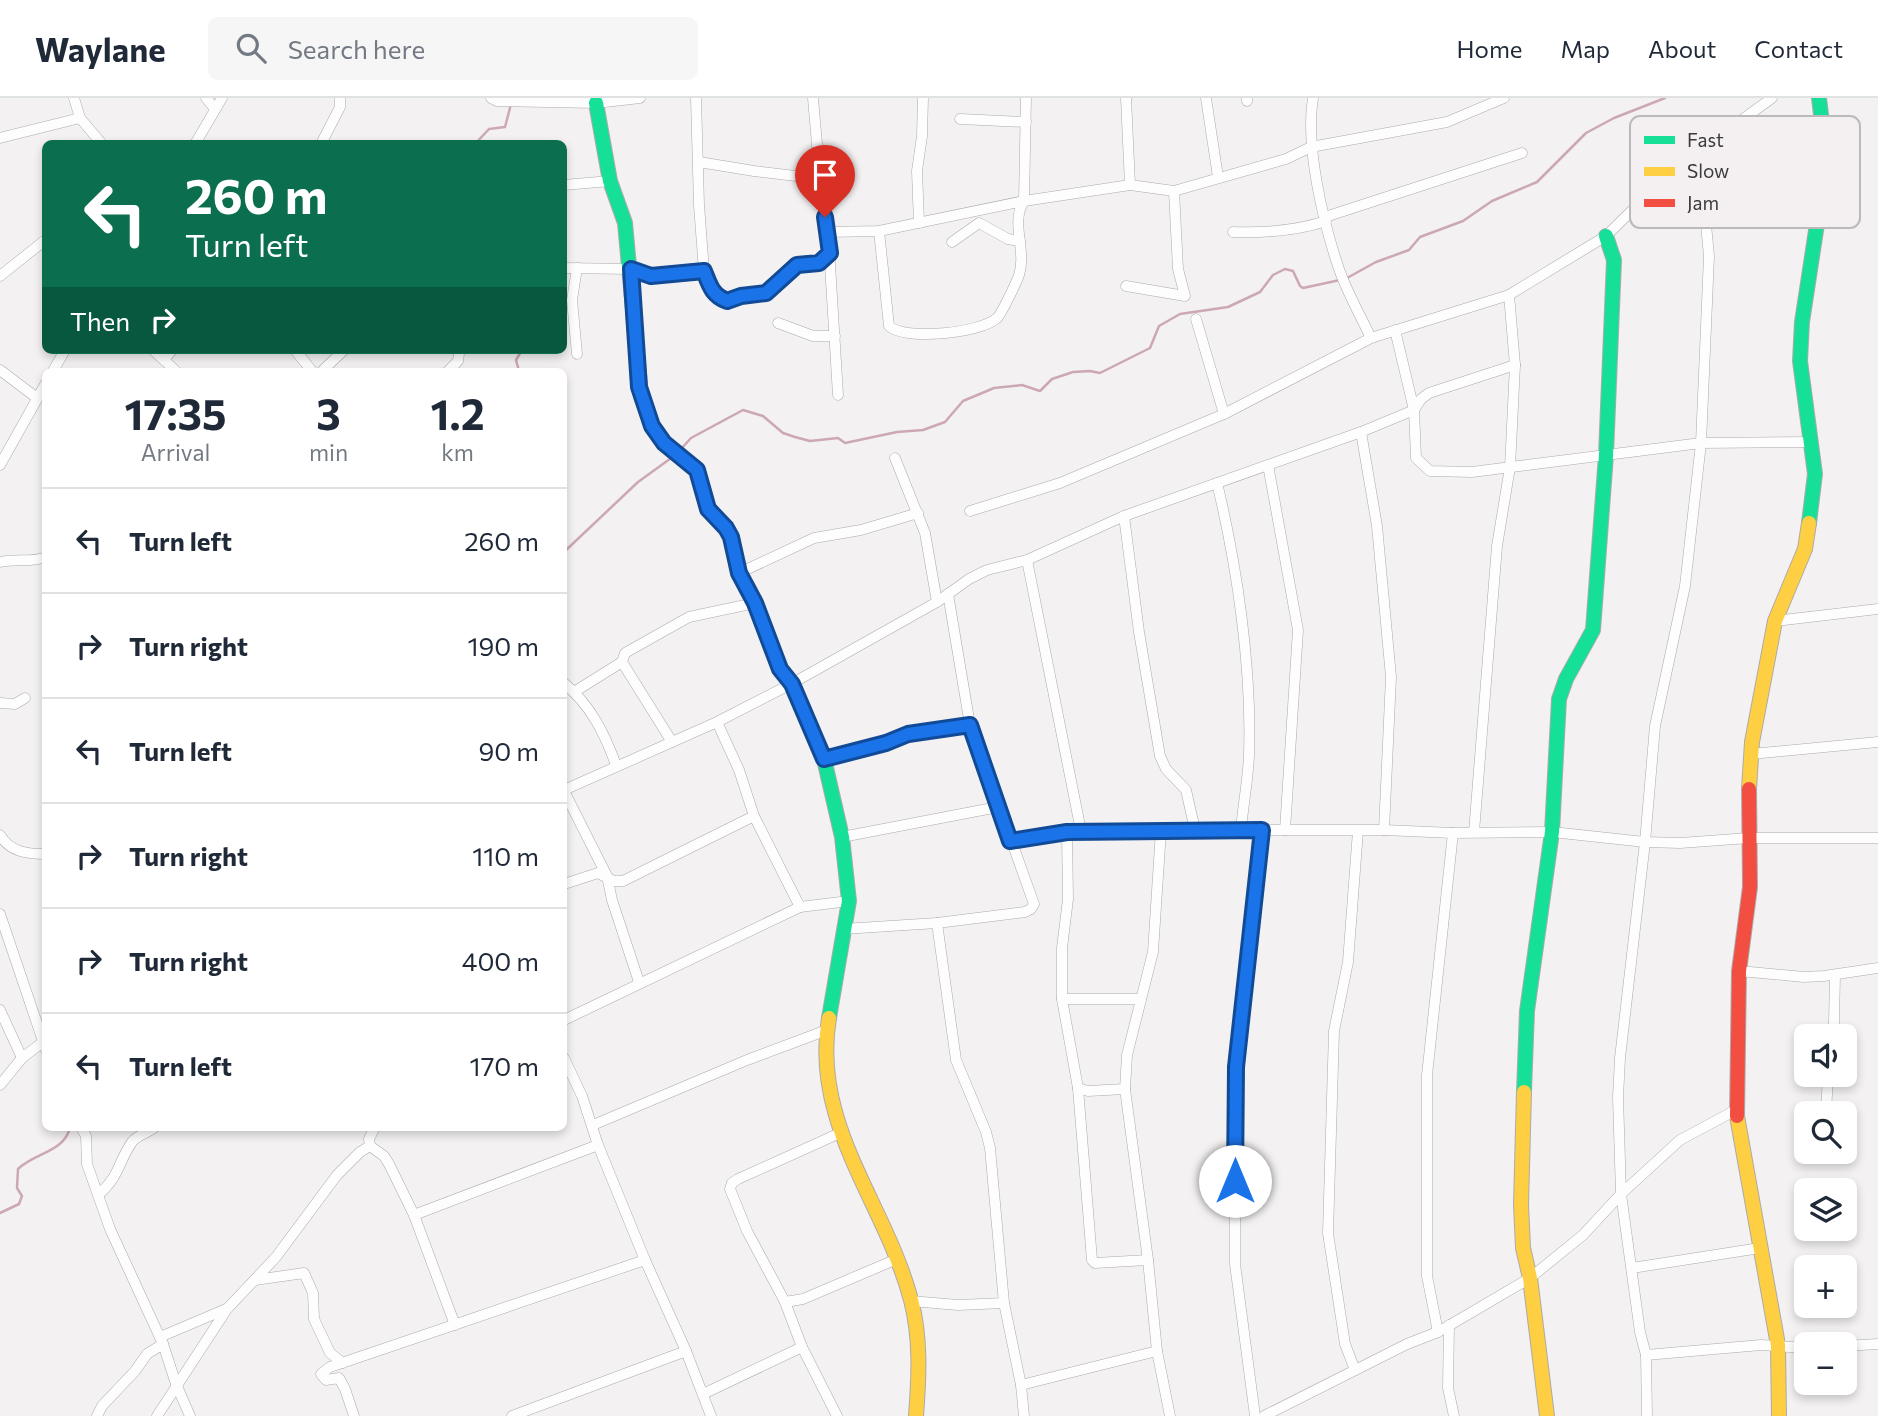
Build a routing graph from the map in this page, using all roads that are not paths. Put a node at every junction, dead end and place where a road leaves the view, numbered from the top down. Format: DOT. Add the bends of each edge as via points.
graph roads {
  1 [pos="74,98"];
  2 [pos="206,98"];
  3 [pos="222,98"];
  4 [pos="340,98"];
  5 [pos="491,98"];
  6 [pos="640,98"];
  7 [pos="696,98"];
  8 [pos="813,98"];
  9 [pos="923,98"];
  10 [pos="1026,98"];
  11 [pos="1126,98"];
  12 [pos="1206,98"];
  13 [pos="1313,98"];
  14 [pos="1504,98"];
  15 [pos="1772,98"];
  16 [pos="1819,98"];
  17 [pos="596,103"];
  18 [pos="215,109"];
  19 [pos="1747,116"];
  20 [pos="1821,116"];
  21 [pos="80,118"];
  22 [pos="960,119"];
  23 [pos="1026,122"];
  24 [pos="0,138"];
  25 [pos="99,140"];
  26 [pos="197,140"];
  27 [pos="323,140"];
  28 [pos="1311,147"];
  29 [pos="1522,153"];
  30 [pos="699,162"];
  31 [pos="1218,177"];
  32 [pos="821,179"];
  33 [pos="610,181"];
  34 [pos="567,184"];
  35 [pos="1130,185"];
  36 [pos="1174,191"];
  37 [pos="1024,201"];
  38 [pos="1630,212"];
  39 [pos="1326,219"];
  40 [pos="919,223"];
  41 [pos="1706,228"];
  42 [pos="1815,228"];
  43 [pos="879,230"];
  44 [pos="828,232"];
  45 [pos="1233,232"];
  46 [pos="1606,236"];
  47 [pos="1020,241"];
  48 [pos="952,242"];
  49 [pos="42,243"];
  50 [pos="830,253"];
  51 [pos="567,268"];
  52 [pos="577,268"];
  53 [pos="631,269"];
  54 [pos="704,271"];
  55 [pos="0,276"];
  56 [pos="1126,286"];
  57 [pos="1509,295"];
  58 [pos="1196,319"];
  59 [pos="778,323"];
  60 [pos="1395,330"];
  61 [pos="835,335"];
  62 [pos="1371,338"];
  63 [pos="157,354"];
  64 [pos="169,354"];
  65 [pos="298,354"];
  66 [pos="340,354"];
  67 [pos="577,354"];
  68 [pos="164,360"];
  69 [pos="1515,365"];
  70 [pos="173,368"];
  71 [pos="310,368"];
  72 [pos="325,368"];
  73 [pos="0,370"];
  74 [pos="42,389"];
  75 [pos="838,395"];
  76 [pos="37,397"];
  77 [pos="1414,410"];
  78 [pos="1224,414"];
  79 [pos="1361,432"];
  80 [pos="1810,442"];
  81 [pos="1701,443"];
  82 [pos="1606,455"];
  83 [pos="895,458"];
  84 [pos="0,465"];
  85 [pos="1268,465"];
  86 [pos="1510,467"];
  87 [pos="1217,482"];
  88 [pos="970,511"];
  89 [pos="918,513"];
  90 [pos="1124,516"];
  91 [pos="42,558"];
  92 [pos="1027,560"];
  93 [pos="0,562"];
  94 [pos="739,573"];
  95 [pos="948,594"];
  96 [pos="937,602"];
  97 [pos="755,603"];
  98 [pos="1878,609"];
  99 [pos="1775,621"];
  100 [pos="622,662"];
  101 [pos="792,684"];
  102 [pos="567,686"];
  103 [pos="574,692"];
  104 [pos="25,698"];
  105 [pos="0,703"];
  106 [pos="717,722"];
  107 [pos="970,725"];
  108 [pos="672,742"];
  109 [pos="1878,742"];
  110 [pos="1751,754"];
  111 [pos="824,759"];
  112 [pos="616,765"];
  113 [pos="567,790"];
  114 [pos="567,797"];
  115 [pos="998,807"];
  116 [pos="754,816"];
  117 [pos="1161,830"];
  118 [pos="1195,830"];
  119 [pos="1241,830"];
  120 [pos="1262,830"];
  121 [pos="1285,830"];
  122 [pos="1384,830"];
  123 [pos="1081,831"];
  124 [pos="1358,831"];
  125 [pos="1067,832"];
  126 [pos="1474,832"];
  127 [pos="1552,832"];
  128 [pos="1453,833"];
  129 [pos="0,835"];
  130 [pos="842,837"];
  131 [pos="1749,838"];
  132 [pos="1878,838"];
  133 [pos="1010,841"];
  134 [pos="1645,842"];
  135 [pos="42,853"];
  136 [pos="607,876"];
  137 [pos="567,883"];
  138 [pos="849,901"];
  139 [pos="800,907"];
  140 [pos="0,914"];
  141 [pos="937,923"];
  142 [pos="843,929"];
  143 [pos="1878,968"];
  144 [pos="1739,971"];
  145 [pos="1835,975"];
  146 [pos="639,982"];
  147 [pos="1062,999"];
  148 [pos="1141,999"];
  149 [pos="0,1010"];
  150 [pos="567,1018"];
  151 [pos="1834,1024"];
  152 [pos="827,1030"];
  153 [pos="42,1040"];
  154 [pos="42,1047"];
  155 [pos="22,1058"];
  156 [pos="567,1064"];
  157 [pos="0,1084"];
  158 [pos="1083,1089"];
  159 [pos="1125,1089"];
  160 [pos="1736,1110"];
  161 [pos="593,1125"];
  162 [pos="83,1131"];
  163 [pos="148,1131"];
  164 [pos="373,1131"];
  165 [pos="841,1133"];
  166 [pos="598,1145"];
  167 [pos="370,1146"];
  168 [pos="99,1194"];
  169 [pos="1621,1194"];
  170 [pos="414,1215"];
  171 [pos="1760,1248"];
  172 [pos="897,1259"];
  173 [pos="645,1260"];
  174 [pos="1148,1260"];
  175 [pos="1632,1268"];
  176 [pos="1530,1278"];
  177 [pos="255,1280"];
  178 [pos="911,1301"];
  179 [pos="785,1302"];
  180 [pos="1004,1303"];
  181 [pos="227,1309"];
  182 [pos="455,1325"];
  183 [pos="1448,1325"];
  184 [pos="1438,1332"];
  185 [pos="161,1340"];
  186 [pos="1878,1344"];
  187 [pos="1778,1345"];
  188 [pos="1857,1345"];
  189 [pos="802,1347"];
  190 [pos="1794,1347"];
  191 [pos="686,1351"];
  192 [pos="1157,1351"];
  193 [pos="1646,1355"];
  194 [pos="343,1363"];
  195 [pos="1355,1370"];
  196 [pos="176,1384"];
  197 [pos="1021,1385"];
  198 [pos="704,1394"];
  199 [pos="97,1416"];
  200 [pos="157,1416"];
  201 [pos="191,1416"];
  202 [pos="354,1416"];
  203 [pos="512,1416"];
  204 [pos="711,1416"];
  205 [pos="837,1416"];
  206 [pos="916,1416"];
  207 [pos="1024,1416"];
  208 [pos="1170,1416"];
  209 [pos="1255,1416"];
  210 [pos="1264,1416"];
  211 [pos="1454,1416"];
  212 [pos="1548,1416"];
  213 [pos="1647,1416"];
  214 [pos="1779,1416"];
  1 -- 21 [label="street"];
  2 -- 18 [label="street"];
  3 -- 18 [label="street"];
  4 -- 27 [label="street"];
  5 -- 17 [label="street"];
  6 -- 17 [label="street"];
  7 -- 30 [label="street"];
  8 -- 32 [label="street"];
  9 -- 40 [label="street" via="917,171"];
  10 -- 23 [label="street"];
  11 -- 35 [label="street"];
  12 -- 31 [label="street"];
  13 -- 28 [label="street"];
  14 -- 28 [label="street" via="1447,122"];
  15 -- 19 [label="street"];
  16 -- 20 [label="street"];
  17 -- 33 [label="street"];
  18 -- 26 [label="street"];
  21 -- 24 [label="street"];
  21 -- 25 [label="street"];
  22 -- 23 [label="street"];
  23 -- 37 [label="street"];
  28 -- 31 [label="street" via="1286,159"];
  28 -- 39 [label="street"];
  29 -- 39 [label="street"];
  30 -- 32 [label="street"];
  30 -- 54 [label="street"];
  31 -- 36 [label="street"];
  32 -- 44 [label="street"];
  33 -- 34 [label="street"];
  33 -- 53 [label="street" via="625,223"];
  35 -- 36 [label="street"];
  35 -- 37 [label="street"];
  36 -- 56 [label="street" via="1178,269 1185,296"];
  37 -- 40 [label="street"];
  37 -- 47 [label="street" via="1018,211"];
  38 -- 46 [label="street"];
  39 -- 45 [label="street" via="1300,229"];
  39 -- 62 [label="street" via="1338,268"];
  40 -- 43 [label="street"];
  41 -- 81 [label="street"];
  42 -- 80 [label="street" via="1800,361"];
  43 -- 44 [label="street"];
  43 -- 47 [label="street" via="889,326 900,333 965,330 996,320 1020,272"];
  44 -- 50 [label="street"];
  46 -- 57 [label="street"];
  46 -- 82 [label="street" via="1614,260"];
  47 -- 48 [label="street" via="979,223"];
  49 -- 55 [label="street"];
  50 -- 54 [label="street" via="819,263 797,265 766,293 727,301 716,296"];
  50 -- 61 [label="street"];
  51 -- 52 [label="street"];
  52 -- 53 [label="street"];
  52 -- 67 [label="street" via="572,300"];
  53 -- 54 [label="street" via="651,276"];
  53 -- 94 [label="street" via="639,387 648,416 664,443 697,470 708,509 731,537"];
  57 -- 60 [label="street"];
  57 -- 69 [label="street"];
  58 -- 78 [label="street"];
  59 -- 61 [label="street" via="813,336"];
  60 -- 62 [label="street"];
  60 -- 77 [label="street"];
  61 -- 75 [label="street"];
  62 -- 78 [label="street"];
  63 -- 68 [label="street"];
  64 -- 68 [label="street"];
  65 -- 71 [label="street"];
  66 -- 72 [label="street"];
  68 -- 70 [label="street"];
  69 -- 77 [label="street" via="1429,393"];
  69 -- 86 [label="street"];
  73 -- 76 [label="street"];
  74 -- 76 [label="street"];
  76 -- 84 [label="street"];
  77 -- 79 [label="street"];
  77 -- 86 [label="street" via="1416,458 1430,471"];
  78 -- 88 [label="street" via="1060,483"];
  79 -- 85 [label="street"];
  79 -- 122 [label="street" via="1377,526 1391,677"];
  80 -- 81 [label="street"];
  80 -- 99 [label="street" via="1815,474 1812,516 1805,548"];
  81 -- 82 [label="street"];
  81 -- 134 [label="street" via="1685,586 1655,726"];
  82 -- 86 [label="street"];
  82 -- 127 [label="street" via="1593,630 1559,699"];
  83 -- 89 [label="street"];
  85 -- 87 [label="street"];
  85 -- 121 [label="street" via="1298,629"];
  86 -- 126 [label="street" via="1497,546"];
  87 -- 90 [label="street"];
  87 -- 119 [label="street" via="1232,544 1247,677 1249,755"];
  89 -- 94 [label="street" via="814,538"];
  89 -- 96 [label="street"];
  90 -- 92 [label="street"];
  90 -- 118 [label="street" via="1160,756 1186,790"];
  91 -- 93 [label="street"];
  92 -- 95 [label="street" via="987,570"];
  92 -- 123 [label="street"];
  94 -- 97 [label="street"];
  95 -- 96 [label="street"];
  95 -- 107 [label="street"];
  96 -- 101 [label="street"];
  97 -- 100 [label="street" via="689,617 625,653"];
  97 -- 101 [label="street" via="780,669"];
  98 -- 99 [label="street"];
  99 -- 110 [label="street"];
  100 -- 103 [label="street"];
  100 -- 108 [label="street"];
  101 -- 106 [label="street"];
  101 -- 111 [label="street"];
  102 -- 103 [label="street"];
  103 -- 112 [label="street" via="602,728"];
  104 -- 105 [label="street" via="15,704"];
  106 -- 108 [label="street"];
  106 -- 116 [label="street"];
  107 -- 111 [label="street" via="908,734"];
  107 -- 115 [label="street"];
  108 -- 112 [label="street"];
  109 -- 110 [label="street"];
  110 -- 131 [label="street"];
  111 -- 130 [label="street"];
  112 -- 113 [label="street"];
  114 -- 136 [label="street"];
  115 -- 130 [label="street"];
  115 -- 133 [label="street"];
  116 -- 136 [label="street" via="623,881"];
  116 -- 139 [label="street"];
  117 -- 118 [label="street"];
  117 -- 123 [label="street"];
  117 -- 148 [label="street" via="1153,952"];
  118 -- 119 [label="street"];
  119 -- 120 [label="street"];
  120 -- 121 [label="street"];
  120 -- 209 [label="street" via="1235,1097 1235,1264"];
  121 -- 124 [label="street"];
  122 -- 124 [label="street"];
  122 -- 128 [label="street"];
  123 -- 125 [label="street"];
  124 -- 195 [label="street" via="1348,962 1334,1031 1328,1233 1345,1343"];
  125 -- 133 [label="street"];
  125 -- 147 [label="street"];
  126 -- 127 [label="street"];
  126 -- 128 [label="street"];
  127 -- 134 [label="street"];
  127 -- 176 [label="street" via="1527,1011 1521,1228"];
  128 -- 184 [label="street" via="1427,1075 1427,1276"];
  129 -- 135 [label="street" via="13,849"];
  130 -- 138 [label="street"];
  131 -- 132 [label="street"];
  131 -- 134 [label="street"];
  131 -- 144 [label="street" via="1750,887"];
  133 -- 141 [label="street" via="1034,904 1031,909"];
  134 -- 169 [label="street" via="1620,1058"];
  136 -- 137 [label="street" via="590,874"];
  136 -- 146 [label="street"];
  138 -- 139 [label="street"];
  138 -- 142 [label="street"];
  139 -- 146 [label="street"];
  140 -- 153 [label="street"];
  141 -- 142 [label="street"];
  141 -- 180 [label="street" via="955,1053 990,1148"];
  142 -- 152 [label="street"];
  143 -- 145 [label="street"];
  144 -- 145 [label="street"];
  144 -- 160 [label="street"];
  145 -- 151 [label="street"];
  146 -- 150 [label="street"];
  147 -- 148 [label="street"];
  147 -- 158 [label="street"];
  148 -- 159 [label="street" via="1127,1055"];
  149 -- 155 [label="street"];
  152 -- 161 [label="street"];
  152 -- 165 [label="street" via="828,1089"];
  154 -- 155 [label="street"];
  155 -- 157 [label="street"];
  156 -- 161 [label="street"];
  158 -- 159 [label="street"];
  158 -- 174 [label="street" via="1080,1102 1092,1260"];
  159 -- 174 [label="street"];
  160 -- 169 [label="street" via="1680,1140"];
  160 -- 171 [label="street"];
  161 -- 166 [label="street"];
  162 -- 168 [label="street" via="87,1164"];
  163 -- 168 [label="street" via="132,1141 110,1185"];
  164 -- 167 [label="street"];
  165 -- 172 [label="street"];
  165 -- 179 [label="street" via="732,1183 730,1189"];
  166 -- 170 [label="street"];
  166 -- 173 [label="street"];
  167 -- 170 [label="street" via="384,1156"];
  167 -- 177 [label="street" via="337,1175"];
  168 -- 185 [label="street" via="123,1262"];
  169 -- 175 [label="street"];
  169 -- 176 [label="street" via="1583,1235"];
  170 -- 182 [label="street"];
  171 -- 175 [label="street"];
  171 -- 187 [label="street"];
  172 -- 178 [label="street"];
  172 -- 179 [label="street" via="803,1299"];
  173 -- 182 [label="street"];
  173 -- 191 [label="street"];
  174 -- 192 [label="street"];
  175 -- 193 [label="street"];
  176 -- 183 [label="street"];
  176 -- 212 [label="street"];
  177 -- 181 [label="street"];
  177 -- 194 [label="street" via="304,1273 313,1293 314,1319 330,1353"];
  178 -- 180 [label="street"];
  178 -- 206 [label="street" via="920,1360"];
  179 -- 189 [label="street"];
  180 -- 197 [label="street"];
  181 -- 185 [label="street"];
  181 -- 196 [label="street"];
  182 -- 194 [label="street"];
  183 -- 184 [label="street"];
  183 -- 211 [label="street" via="1448,1388"];
  184 -- 195 [label="street"];
  185 -- 196 [label="street"];
  185 -- 199 [label="street"];
  186 -- 188 [label="street"];
  187 -- 190 [label="street"];
  187 -- 193 [label="street"];
  187 -- 214 [label="street"];
  189 -- 198 [label="street"];
  189 -- 205 [label="street"];
  191 -- 198 [label="street"];
  191 -- 203 [label="street"];
  192 -- 197 [label="street"];
  192 -- 208 [label="street"];
  193 -- 213 [label="street"];
  194 -- 202 [label="street" via="321,1374 326,1380 339,1378"];
  195 -- 210 [label="street"];
  196 -- 200 [label="street"];
  196 -- 201 [label="street"];
  197 -- 207 [label="street"];
  198 -- 204 [label="street"];
}
